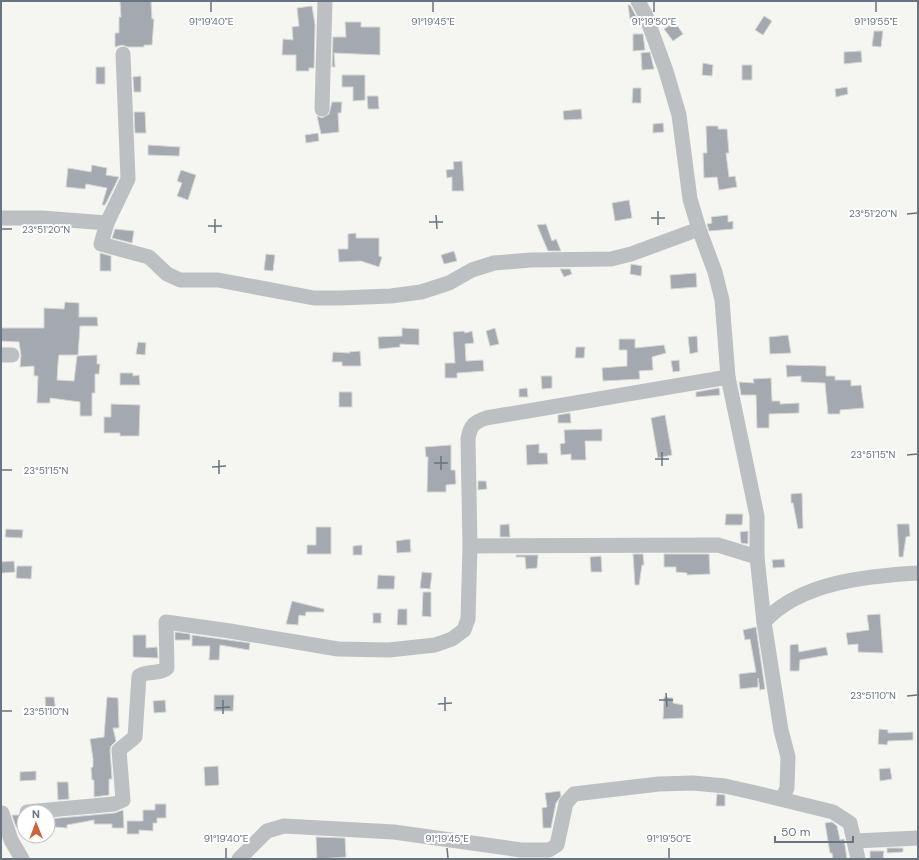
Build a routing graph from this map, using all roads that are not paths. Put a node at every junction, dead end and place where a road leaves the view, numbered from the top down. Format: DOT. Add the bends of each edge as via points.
graph roads {
  1 [pos="325,1"];
  2 [pos="638,1"];
  3 [pos="123,54"];
  4 [pos="322,109"];
  5 [pos="1,218"];
  6 [pos="107,223"];
  7 [pos="699,229"];
  8 [pos="728,378"];
  9 [pos="470,546"];
  10 [pos="757,557"];
  11 [pos="918,573"];
  12 [pos="764,622"];
  13 [pos="782,799"];
  14 [pos="56,809"];
  15 [pos="16,812"];
  16 [pos="1,813"];
  17 [pos="918,838"];
  18 [pos="855,841"];
  19 [pos="22,859"];
  20 [pos="239,859"];
  21 [pos="858,859"];
  1 -- 4 [label="street"];
  2 -- 7 [label="street" via="660,54 678,115 690,199"];
  3 -- 6 [label="street" via="128,179"];
  5 -- 6 [label="street"];
  6 -- 7 [label="street" via="101,244 149,257 167,274 180,280 218,280 314,298 391,296 421,292 494,263 611,259"];
  7 -- 8 [label="street" via="722,300"];
  8 -- 9 [label="street" via="474,422 468,439"];
  8 -- 10 [label="street" via="757,516"];
  9 -- 10 [label="street" via="718,545"];
  9 -- 14 [label="street" via="468,619 464,630 458,635 434,645 389,650 338,649 166,622 167,668 139,676 134,737 119,750 123,800 114,804"];
  10 -- 12 [label="street"];
  11 -- 12 [label="street" via="862,577 829,585 775,611"];
  12 -- 13 [label="street" via="781,730 788,757 787,788"];
  13 -- 18 [label="street" via="834,812 850,823"];
  13 -- 20 [label="street" via="725,786 692,782 578,792 570,797 563,812 557,845 549,850 521,850 394,832 284,826 264,833"];
  15 -- 16 [label="street"];
  16 -- 19 [label="street" via="11,840"];
  17 -- 18 [label="street"];
  18 -- 21 [label="street"];
}
